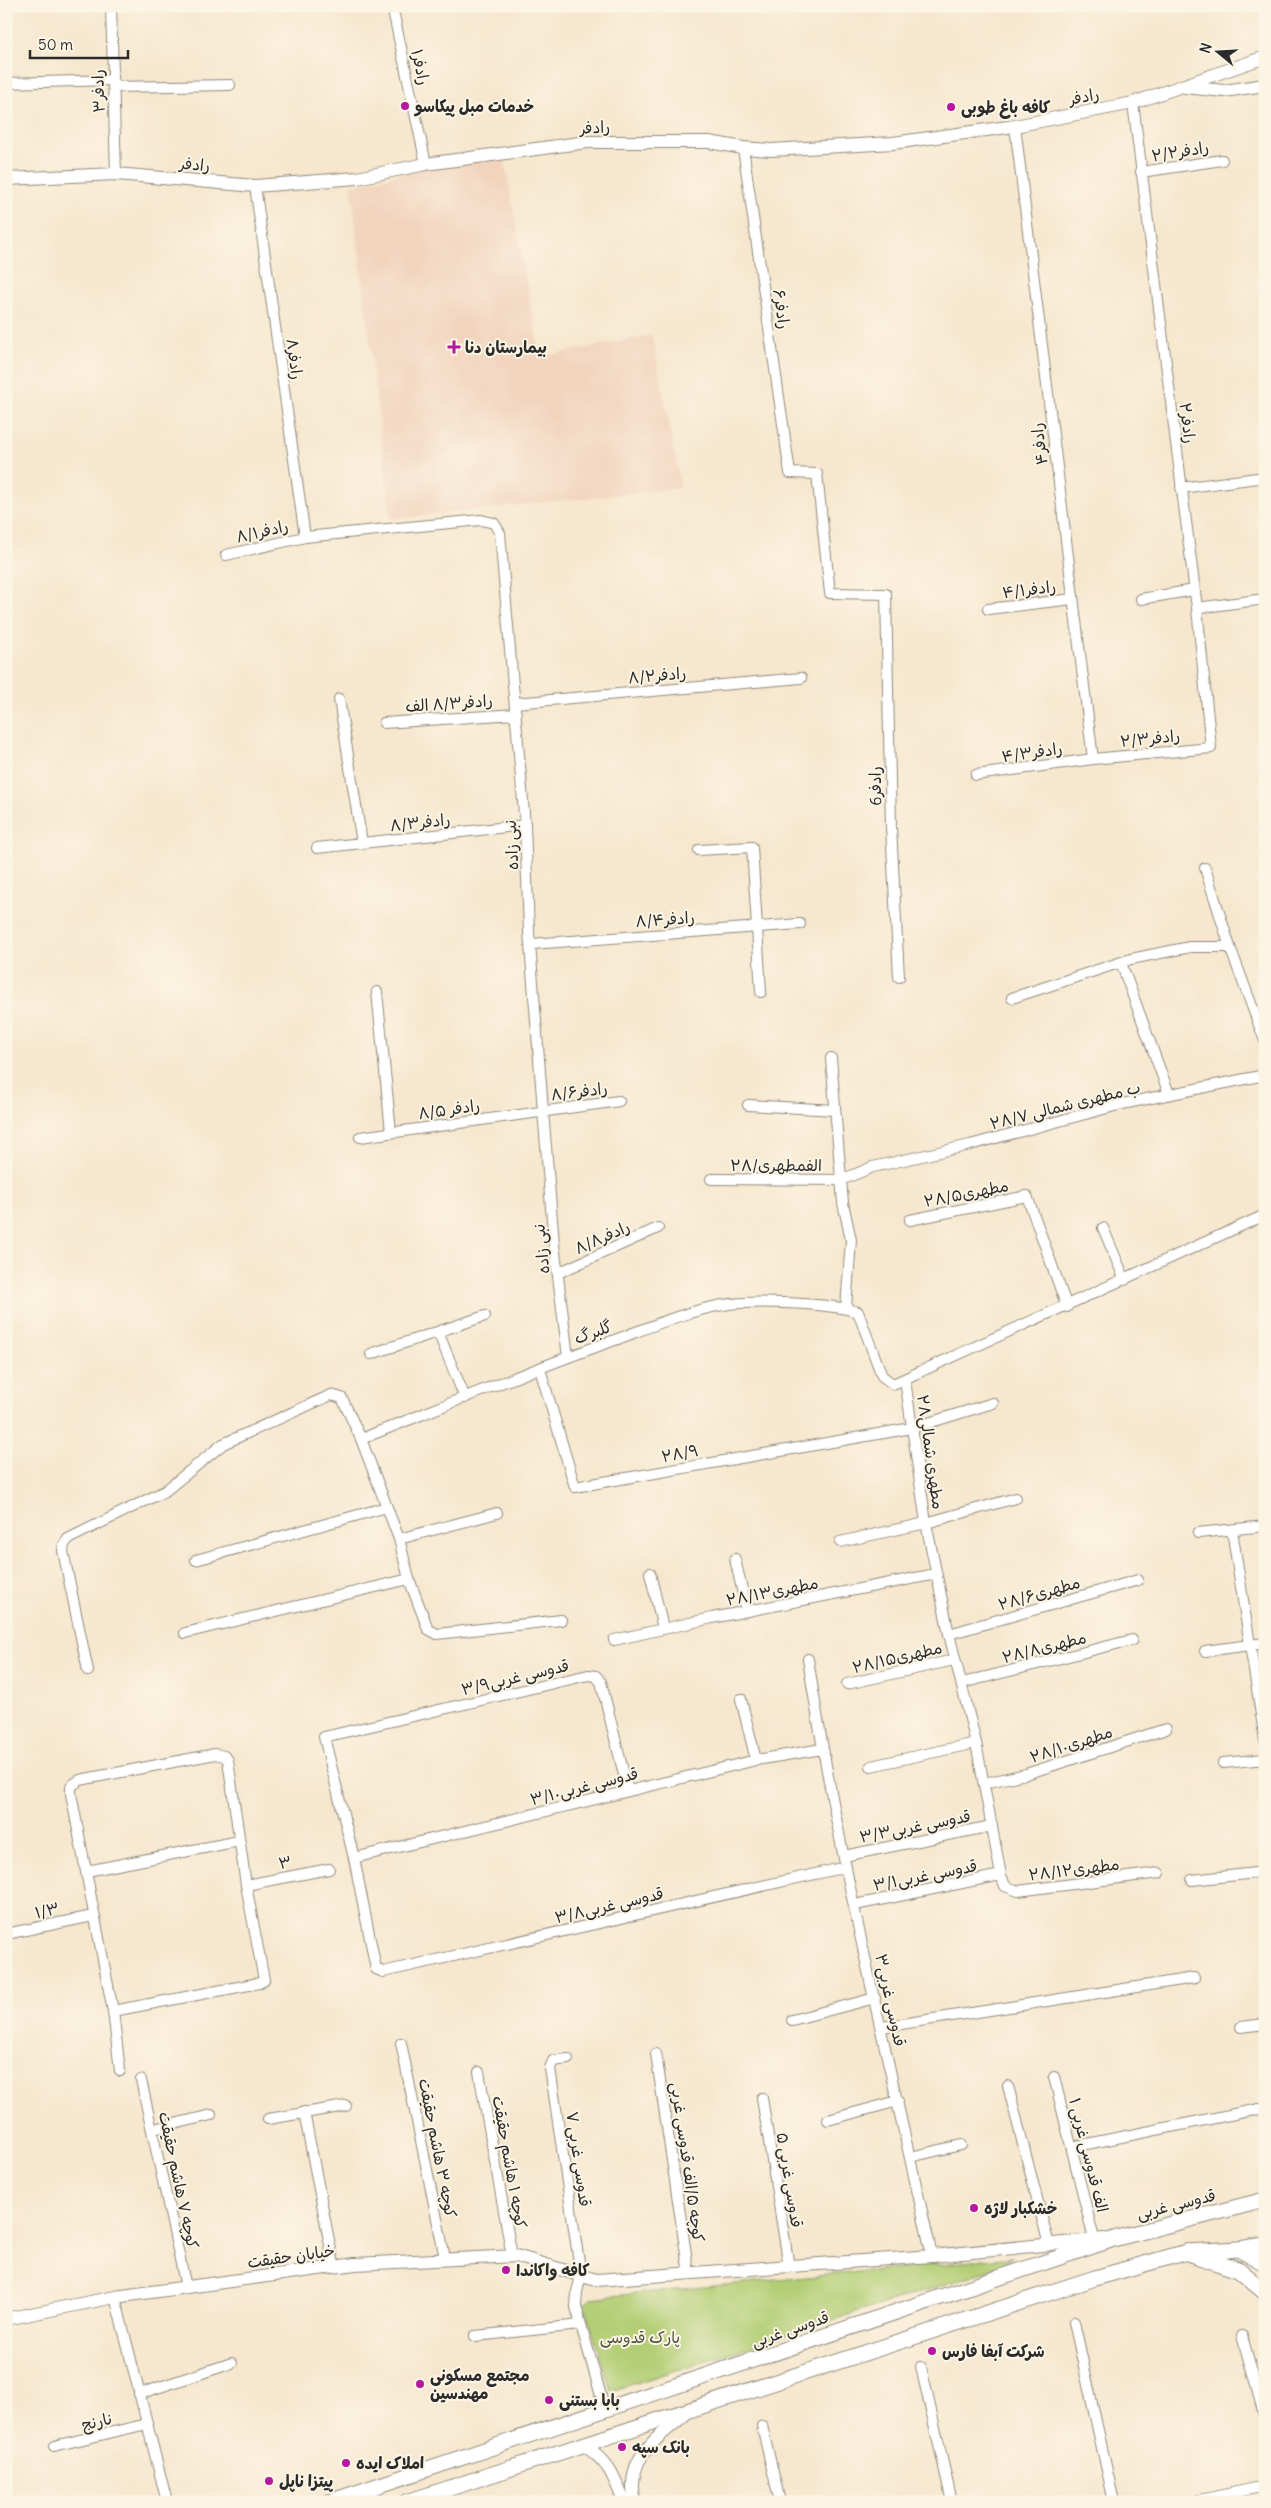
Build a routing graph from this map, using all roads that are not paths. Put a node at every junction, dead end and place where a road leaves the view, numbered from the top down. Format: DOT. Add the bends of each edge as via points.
graph roads {
  1 [pos="111,6"];
  2 [pos="392,6"];
  3 [pos="1265,57"];
  4 [pos="1265,67"];
  5 [pos="6,83"];
  6 [pos="113,83"];
  7 [pos="1265,85"];
  8 [pos="230,86"];
  9 [pos="1182,87"];
  10 [pos="1133,103"];
  11 [pos="1015,126"];
  12 [pos="744,148"];
  13 [pos="1222,160"];
  14 [pos="426,164"];
  15 [pos="1142,172"];
  16 [pos="116,174"];
  17 [pos="6,179"];
  18 [pos="255,186"];
  19 [pos="1265,477"];
  20 [pos="1182,488"];
  21 [pos="304,537"];
  22 [pos="226,555"];
  23 [pos="1194,590"];
  24 [pos="886,594"];
  25 [pos="1073,599"];
  26 [pos="1141,599"];
  27 [pos="1265,599"];
  28 [pos="1196,608"];
  29 [pos="988,609"];
  30 [pos="801,678"];
  31 [pos="339,699"];
  32 [pos="515,703"];
  33 [pos="516,714"];
  34 [pos="384,723"];
  35 [pos="1211,748"];
  36 [pos="1093,759"];
  37 [pos="976,775"];
  38 [pos="526,825"];
  39 [pos="362,844"];
  40 [pos="317,848"];
  41 [pos="698,850"];
  42 [pos="1205,868"];
  43 [pos="800,924"];
  44 [pos="757,927"];
  45 [pos="531,944"];
  46 [pos="1230,947"];
  47 [pos="1121,963"];
  48 [pos="899,976"];
  49 [pos="378,992"];
  50 [pos="761,992"];
  51 [pos="1012,998"];
  52 [pos="1265,1041"];
  53 [pos="831,1058"];
  54 [pos="1265,1075"];
  55 [pos="1169,1094"];
  56 [pos="619,1101"];
  57 [pos="748,1105"];
  58 [pos="543,1110"];
  59 [pos="835,1110"];
  60 [pos="391,1132"];
  61 [pos="360,1137"];
  62 [pos="711,1179"];
  63 [pos="841,1180"];
  64 [pos="1265,1215"];
  65 [pos="910,1220"];
  66 [pos="658,1228"];
  67 [pos="1103,1228"];
  68 [pos="558,1273"];
  69 [pos="1125,1280"];
  70 [pos="1067,1307"];
  71 [pos="846,1308"];
  72 [pos="486,1316"];
  73 [pos="438,1332"];
  74 [pos="371,1354"];
  75 [pos="568,1357"];
  76 [pos="540,1368"];
  77 [pos="905,1380"];
  78 [pos="465,1398"];
  79 [pos="992,1403"];
  80 [pos="912,1428"];
  81 [pos="361,1439"];
  82 [pos="1016,1498"];
  83 [pos="387,1507"];
  84 [pos="497,1513"];
  85 [pos="926,1523"];
  86 [pos="1265,1526"];
  87 [pos="1232,1530"];
  88 [pos="1198,1533"];
  89 [pos="399,1539"];
  90 [pos="840,1542"];
  91 [pos="735,1559"];
  92 [pos="196,1560"];
  93 [pos="650,1573"];
  94 [pos="936,1574"];
  95 [pos="409,1579"];
  96 [pos="1138,1580"];
  97 [pos="748,1611"];
  98 [pos="561,1620"];
  99 [pos="663,1628"];
  100 [pos="186,1633"];
  101 [pos="949,1634"];
  102 [pos="614,1640"];
  103 [pos="1132,1640"];
  104 [pos="1265,1643"];
  105 [pos="1250,1645"];
  106 [pos="1205,1651"];
  107 [pos="808,1659"];
  108 [pos="954,1660"];
  109 [pos="88,1671"];
  110 [pos="962,1683"];
  111 [pos="847,1684"];
  112 [pos="741,1699"];
  113 [pos="1166,1729"];
  114 [pos="1265,1740"];
  115 [pos="976,1742"];
  116 [pos="822,1749"];
  117 [pos="1265,1759"];
  118 [pos="756,1760"];
  119 [pos="1223,1763"];
  120 [pos="871,1766"];
  121 [pos="984,1784"];
  122 [pos="628,1791"];
  123 [pos="992,1826"];
  124 [pos="239,1841"];
  125 [pos="844,1856"];
  126 [pos="354,1858"];
  127 [pos="846,1867"];
  128 [pos="329,1868"];
  129 [pos="87,1871"];
  130 [pos="1265,1872"];
  131 [pos="1159,1873"];
  132 [pos="1001,1875"];
  133 [pos="1192,1880"];
  134 [pos="246,1885"];
  135 [pos="855,1905"];
  136 [pos="93,1916"];
  137 [pos="6,1934"];
  138 [pos="1194,1978"];
  139 [pos="875,1998"];
  140 [pos="113,2011"];
  141 [pos="792,2020"];
  142 [pos="1265,2024"];
  143 [pos="882,2027"];
  144 [pos="1241,2027"];
  145 [pos="401,2043"];
  146 [pos="656,2054"];
  147 [pos="568,2059"];
  148 [pos="120,2071"];
  149 [pos="479,2072"];
  150 [pos="1054,2077"];
  151 [pos="141,2080"];
  152 [pos="1008,2086"];
  153 [pos="762,2098"];
  154 [pos="898,2101"];
  155 [pos="346,2106"];
  156 [pos="1259,2109"];
  157 [pos="304,2112"];
  158 [pos="211,2115"];
  159 [pos="268,2119"];
  160 [pos="828,2120"];
  161 [pos="154,2129"];
  162 [pos="961,2145"];
  163 [pos="1072,2146"];
  164 [pos="910,2157"];
  165 [pos="1265,2200"];
  166 [pos="1241,2206"];
  167 [pos="1265,2210"];
  168 [pos="1117,2238"];
  169 [pos="1094,2239"];
  170 [pos="1049,2245"];
  171 [pos="1265,2245"];
  172 [pos="1238,2249"];
  173 [pos="1187,2252"];
  174 [pos="512,2256"];
  175 [pos="932,2256"];
  176 [pos="445,2258"];
  177 [pos="1265,2263"];
  178 [pos="334,2266"];
  179 [pos="789,2266"];
  180 [pos="689,2274"];
  181 [pos="581,2276"];
  182 [pos="186,2287"];
  183 [pos="1265,2292"];
  184 [pos="115,2297"];
  185 [pos="6,2319"];
  186 [pos="1074,2322"];
  187 [pos="580,2325"];
  188 [pos="475,2336"];
  189 [pos="1242,2336"];
  190 [pos="232,2363"];
  191 [pos="921,2367"];
  192 [pos="139,2394"];
  193 [pos="692,2409"];
  194 [pos="605,2410"];
  195 [pos="1265,2418"];
  196 [pos="147,2424"];
  197 [pos="762,2426"];
  198 [pos="584,2445"];
  199 [pos="54,2446"];
  200 [pos="1265,2486"];
  201 [pos="362,2497"];
  202 [pos="1214,2499"];
  203 [pos="167,2502"];
  204 [pos="329,2502"];
  205 [pos="407,2502"];
  206 [pos="624,2502"];
  207 [pos="635,2502"];
  208 [pos="780,2502"];
  209 [pos="952,2502"];
  210 [pos="1114,2502"];
  211 [pos="1190,2502"];
  1 -- 6 [label="street, رادفر۳"];
  2 -- 14 [label="street, رادفر۱"];
  3 -- 9 [label="street"];
  4 -- 9 [label="street"];
  5 -- 6 [label="street"];
  6 -- 8 [label="street"];
  6 -- 16 [label="street, رادفر۳"];
  7 -- 9 [label="street" via="1224,91"];
  9 -- 10 [label="street, رادفر"];
  10 -- 11 [label="street, رادفر"];
  10 -- 15 [label="street, رادفر۲"];
  11 -- 12 [label="street, رادفر" via="893,143 772,150"];
  11 -- 25 [label="street, رادفر۴"];
  12 -- 14 [label="street, رادفر" via="709,142 587,142"];
  12 -- 24 [label="street, رادفر۶" via="790,473 817,474 830,592"];
  13 -- 15 [label="street, رادفر۲/۲"];
  14 -- 18 [label="street, رادفر" via="357,178"];
  15 -- 20 [label="street, رادفر۲"];
  16 -- 17 [label="street, رادفر"];
  16 -- 18 [label="street, رادفر"];
  18 -- 21 [label="street, رادفر۸"];
  19 -- 20 [label="street"];
  20 -- 23 [label="street, رادفر۲"];
  21 -- 22 [label="street, ۸/۱رادفر"];
  21 -- 32 [label="street, نبی زاده" via="481,520 494,524 500,532"];
  23 -- 26 [label="street"];
  23 -- 28 [label="street, رادفر۲"];
  24 -- 48 [label="street, 6رادفر" via="891,827"];
  25 -- 29 [label="street, رادفر۴/۱"];
  25 -- 36 [label="street, رادفر۴"];
  27 -- 28 [label="street"];
  28 -- 35 [label="street, رادفر۲"];
  30 -- 32 [label="street, رادفر۸/۲"];
  31 -- 39 [label="street"];
  32 -- 33 [label="street, نبی زاده"];
  33 -- 34 [label="street, رادفر۸/۳ الف"];
  33 -- 38 [label="street, نبی زاده"];
  35 -- 36 [label="street, رادفر۲/۳"];
  36 -- 37 [label="street, رادفر۴/۳"];
  38 -- 39 [label="street, رادفر۸/۳"];
  38 -- 45 [label="street, نبی زاده"];
  39 -- 40 [label="street, رادفر۸/۳"];
  41 -- 44 [label="street" via="752,847"];
  42 -- 46 [label="street"];
  43 -- 44 [label="street, رادفر۸/۴"];
  44 -- 45 [label="street, رادفر۸/۴"];
  44 -- 50 [label="street"];
  45 -- 58 [label="street, نبی زاده"];
  46 -- 47 [label="street" via="1190,947"];
  46 -- 52 [label="street"];
  47 -- 51 [label="street"];
  47 -- 55 [label="street"];
  49 -- 60 [label="street"];
  53 -- 59 [label="street"];
  54 -- 55 [label="street, ۲۸/۷ ب مطهرى شمالى"];
  55 -- 63 [label="street, ۲۸/۷ ب مطهرى شمالى" via="873,1168"];
  56 -- 58 [label="street, ۸/۶رادفر"];
  57 -- 59 [label="street"];
  58 -- 60 [label="street, ۸/۵ رادفر"];
  58 -- 68 [label="street, نبی زاده"];
  59 -- 63 [label="street"];
  60 -- 61 [label="street, ۸/۵ رادفر"];
  62 -- 63 [label="street, ۲۸/الفمطهری"];
  63 -- 71 [label="street" via="851,1240"];
  64 -- 69 [label="street, مطهرى شمالى۲۸"];
  65 -- 70 [label="street, مطهری۲۸/۵" via="1028,1196"];
  66 -- 68 [label="street, ۸/۸رادفر"];
  67 -- 69 [label="street"];
  68 -- 75 [label="street, نبی زاده"];
  69 -- 70 [label="street, مطهرى شمالى۲۸"];
  70 -- 77 [label="street, مطهرى شمالى۲۸"];
  71 -- 75 [label="street, گلبرگ" via="724,1304 694,1311"];
  71 -- 77 [label="street" via="858,1312 882,1376 893,1384"];
  72 -- 73 [label="street"];
  73 -- 74 [label="street"];
  73 -- 78 [label="street"];
  75 -- 76 [label="street, گلبرگ"];
  76 -- 78 [label="street, گلبرگ"];
  76 -- 80 [label="street, ۲۸/۹" via="575,1487"];
  77 -- 80 [label="street, مطهرى شمالى۲۸"];
  78 -- 81 [label="street, گلبرگ"];
  79 -- 80 [label="street"];
  80 -- 85 [label="street, مطهرى شمالى۲۸"];
  81 -- 83 [label="street"];
  81 -- 109 [label="street" via="342,1398 331,1395 223,1444 165,1492 68,1539 63,1551"];
  82 -- 85 [label="street"];
  83 -- 89 [label="street"];
  83 -- 92 [label="street"];
  84 -- 89 [label="street"];
  85 -- 90 [label="street"];
  85 -- 94 [label="street, مطهرى شمالى۲۸"];
  86 -- 87 [label="street"];
  87 -- 88 [label="street"];
  87 -- 105 [label="street"];
  89 -- 95 [label="street"];
  91 -- 97 [label="street"];
  93 -- 99 [label="street"];
  94 -- 97 [label="street, مطهری۲۸/۱۳"];
  94 -- 101 [label="street, مطهرى شمالى۲۸"];
  95 -- 98 [label="street" via="428,1629 438,1634"];
  95 -- 100 [label="street"];
  96 -- 101 [label="street, مطهری۲۸/۶"];
  97 -- 99 [label="street, مطهری۲۸/۱۳"];
  99 -- 102 [label="street, مطهری۲۸/۱۳"];
  101 -- 108 [label="street, مطهرى شمالى۲۸"];
  103 -- 110 [label="street, مطهری۲۸/۸"];
  104 -- 105 [label="street"];
  105 -- 106 [label="street"];
  105 -- 114 [label="street"];
  107 -- 116 [label="street, قدوسی غربی۳"];
  108 -- 110 [label="street, مطهرى شمالى۲۸"];
  108 -- 111 [label="street, مطهری۲۸/۱۵"];
  110 -- 115 [label="street, مطهرى شمالى۲۸"];
  112 -- 118 [label="street"];
  113 -- 121 [label="street, مطهری۲۸/۱۰" via="1026,1774"];
  115 -- 120 [label="street"];
  115 -- 121 [label="street, مطهرى شمالى۲۸"];
  116 -- 118 [label="street, قدوسی غربی۳/۱۰"];
  116 -- 125 [label="street, قدوسی غربی۳"];
  117 -- 119 [label="street"];
  118 -- 122 [label="street, قدوسی غربی۳/۱۰"];
  121 -- 123 [label="street, مطهرى شمالى۲۸"];
  122 -- 126 [label="street, قدوسی غربی۳/۱۰"];
  122 -- 126 [label="street, قدوسی غربی۳/۹" via="601,1682 596,1676 324,1737"];
  123 -- 125 [label="street, قدوسی غربی۳/۳"];
  123 -- 132 [label="street, مطهرى شمالى۲۸"];
  124 -- 129 [label="street"];
  124 -- 129 [label="street" via="228,1760 224,1756 215,1754 80,1780 72,1786 71,1794"];
  124 -- 134 [label="street"];
  125 -- 127 [label="street, قدوسی غربی۳"];
  126 -- 127 [label="street, قدوسی غربی۳/۸" via="376,1968 383,1972"];
  127 -- 135 [label="street, قدوسی غربی۳"];
  128 -- 134 [label="street, ۳"];
  129 -- 136 [label="street"];
  130 -- 133 [label="street"];
  131 -- 132 [label="street, مطهری۲۸/۱۲" via="1018,1891 1005,1886"];
  132 -- 135 [label="street, قدوسی غربی۳/۱"];
  134 -- 140 [label="street" via="264,1980 259,1984"];
  135 -- 139 [label="street, قدوسی غربی۳"];
  136 -- 137 [label="street, ۱/۳"];
  136 -- 140 [label="street"];
  138 -- 143 [label="street"];
  139 -- 141 [label="street"];
  139 -- 143 [label="street, قدوسی غربی۳"];
  140 -- 148 [label="street"];
  142 -- 144 [label="street"];
  143 -- 154 [label="street, قدوسی غربی۳"];
  145 -- 176 [label="street, کوچه ۳ هاشم حقیقت"];
  146 -- 180 [label="street, کوچه ۵/الف قدوسی غربی"];
  147 -- 181 [label="street, ۷ قدوسی غربی" via="553,2061 550,2068"];
  149 -- 174 [label="street, کوچه ۱ هاشم حقیقت"];
  150 -- 163 [label="street, ۱ الف قدوسی غربی"];
  151 -- 161 [label="street, کوچه ۷ هاشم حقیقت"];
  152 -- 170 [label="street"];
  153 -- 179 [label="street, ۵ قدوسی غربی"];
  154 -- 160 [label="street"];
  154 -- 164 [label="street, قدوسی غربی۳"];
  155 -- 157 [label="street"];
  156 -- 163 [label="street"];
  157 -- 159 [label="street"];
  157 -- 178 [label="street"];
  158 -- 161 [label="street"];
  161 -- 182 [label="street, کوچه ۷ هاشم حقیقت"];
  162 -- 164 [label="street"];
  163 -- 169 [label="street, ۱ الف قدوسی غربی"];
  164 -- 175 [label="street, قدوسی غربی۳"];
  165 -- 166 [label="main road, قدوسی غربی"];
  166 -- 167 [label="main road"];
  166 -- 168 [label="main road, قدوسی غربی"];
  168 -- 169 [label="street, خیابان حقیقت"];
  168 -- 194 [label="main road, قدوسی غربی"];
  169 -- 170 [label="street, خیابان حقیقت"];
  170 -- 175 [label="street, خیابان حقیقت"];
  171 -- 172 [label="main road"];
  172 -- 173 [label="main road"];
  172 -- 177 [label="main road"];
  173 -- 183 [label="main road" via="1240,2270"];
  173 -- 193 [label="main road" via="1095,2278"];
  174 -- 176 [label="street, خیابان حقیقت"];
  174 -- 181 [label="street, خیابان حقیقت"];
  175 -- 179 [label="street, خیابان حقیقت"];
  176 -- 178 [label="street, خیابان حقیقت"];
  178 -- 182 [label="street, خیابان حقیقت"];
  179 -- 180 [label="street, خیابان حقیقت"];
  180 -- 181 [label="street, خیابان حقیقت" via="596,2280"];
  181 -- 187 [label="street" via="576,2307"];
  182 -- 184 [label="street, خیابان حقیقت"];
  184 -- 185 [label="street, خیابان حقیقت"];
  184 -- 192 [label="street"];
  186 -- 210 [label="street"];
  187 -- 188 [label="street"];
  187 -- 194 [label="street"];
  189 -- 195 [label="street"];
  190 -- 192 [label="street"];
  191 -- 209 [label="street"];
  192 -- 196 [label="street"];
  193 -- 198 [label="main road"];
  193 -- 207 [label="street" via="647,2448 638,2460 633,2474"];
  194 -- 201 [label="main road, قدوسی غربی"];
  196 -- 199 [label="street, نارنج"];
  196 -- 203 [label="street"];
  197 -- 208 [label="street"];
  198 -- 205 [label="main road"];
  198 -- 206 [label="street" via="602,2457 610,2468"];
  200 -- 202 [label="street"];
  201 -- 204 [label="main road, قدوسی غربی"];
  202 -- 211 [label="street"];
}
